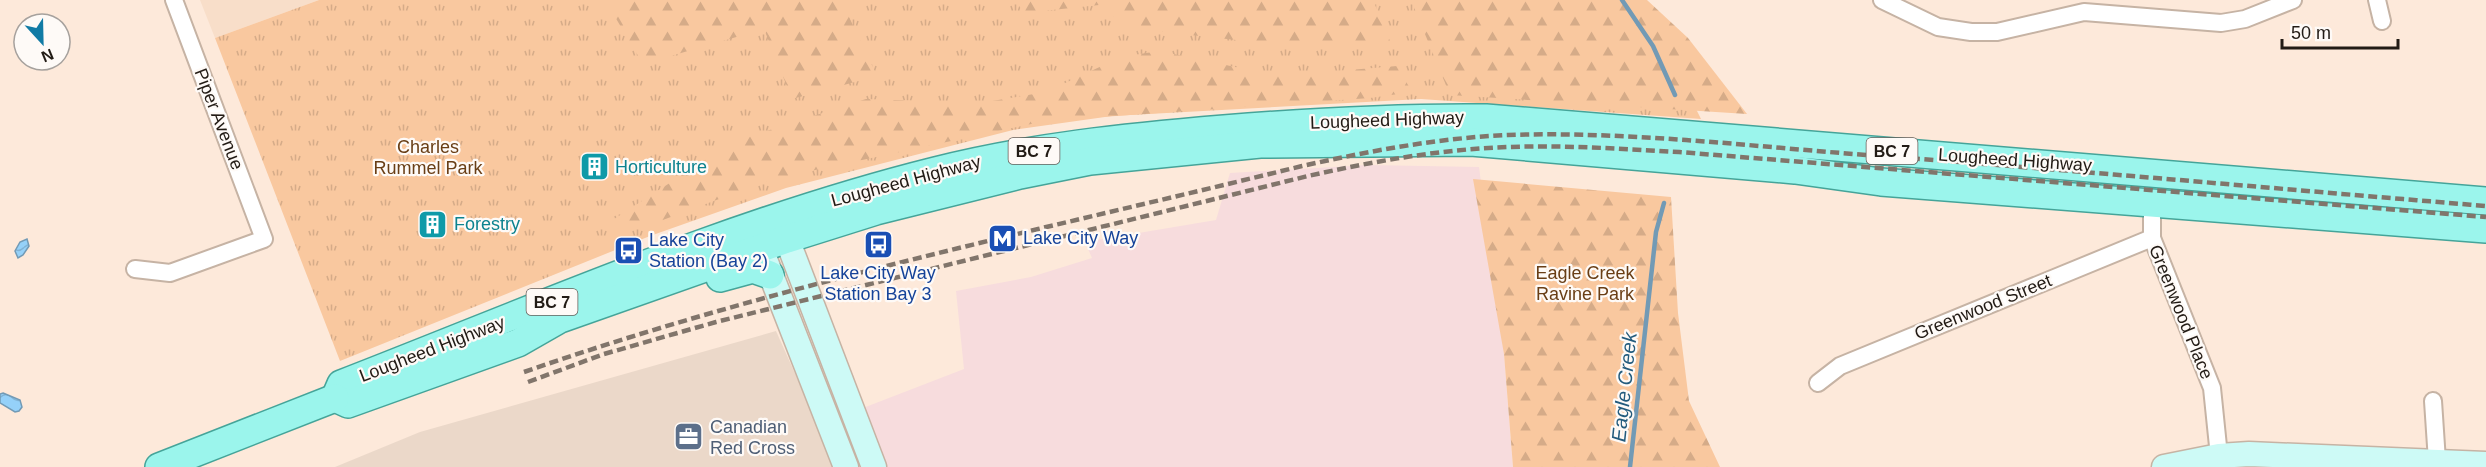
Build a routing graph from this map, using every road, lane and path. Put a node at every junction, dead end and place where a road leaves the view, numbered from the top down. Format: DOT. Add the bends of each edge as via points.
graph roads {
  1 [pos="174,0"];
  2 [pos="1882,0"];
  3 [pos="2293,0"];
  4 [pos="2377,0"];
  5 [pos="2382,21"];
  6 [pos="2486,201"];
  7 [pos="2152,203"];
  8 [pos="782,227"];
  9 [pos="2486,230"];
  10 [pos="756,236"];
  11 [pos="2152,238"];
  12 [pos="135,269"];
  13 [pos="770,275"];
  14 [pos="518,343"];
  15 [pos="1818,383"];
  16 [pos="335,398"];
  17 [pos="2433,401"];
  18 [pos="2219,456"];
  19 [pos="2437,461"];
  20 [pos="2486,464"];
  21 [pos="159,467"];
  22 [pos="846,467"];
  23 [pos="874,467"];
  24 [pos="2164,467"];
  1 -- 12 [label="street, Piper Avenue" via="264,239 170,273"];
  2 -- 3 [label="street" via="1938,27 1971,32 1997,32 2084,12 2221,23 2245,19"];
  4 -- 5 [label="street"];
  6 -- 8 [label="main road, Lougheed Highway / BC 7" via="2144,170 1451,117 1192,131 1026,152 936,171"];
  7 -- 8 [label="main road, Lougheed Highway / BC 7" via="1881,182 1795,170 1471,142 1260,144 1090,161 876,211"];
  7 -- 9 [label="main road, Lougheed Highway / BC 7"];
  7 -- 11 [label="street, Greenwood Place"];
  8 -- 10 [label="main road, Lougheed Highway / BC 7"];
  8 -- 23 [label="street"];
  10 -- 13 [label="street"];
  10 -- 14 [label="main road, Lougheed Highway / BC 7" via="560,319"];
  10 -- 16 [label="main road, Lougheed Highway / BC 7" via="341,384"];
  11 -- 15 [label="street, Greenwood Street" via="1840,366"];
  11 -- 18 [label="street, Greenwood Place" via="2210,381"];
  13 -- 14 [label="main road" via="753,269 739,272 539,345"];
  13 -- 22 [label="street"];
  14 -- 16 [label="main road, Lougheed Highway / BC 7" via="348,404"];
  16 -- 21 [label="main road, Lougheed Highway / BC 7"];
  17 -- 19 [label="street"];
  18 -- 19 [label="street"];
  18 -- 24 [label="street"];
  19 -- 20 [label="street"];
}
